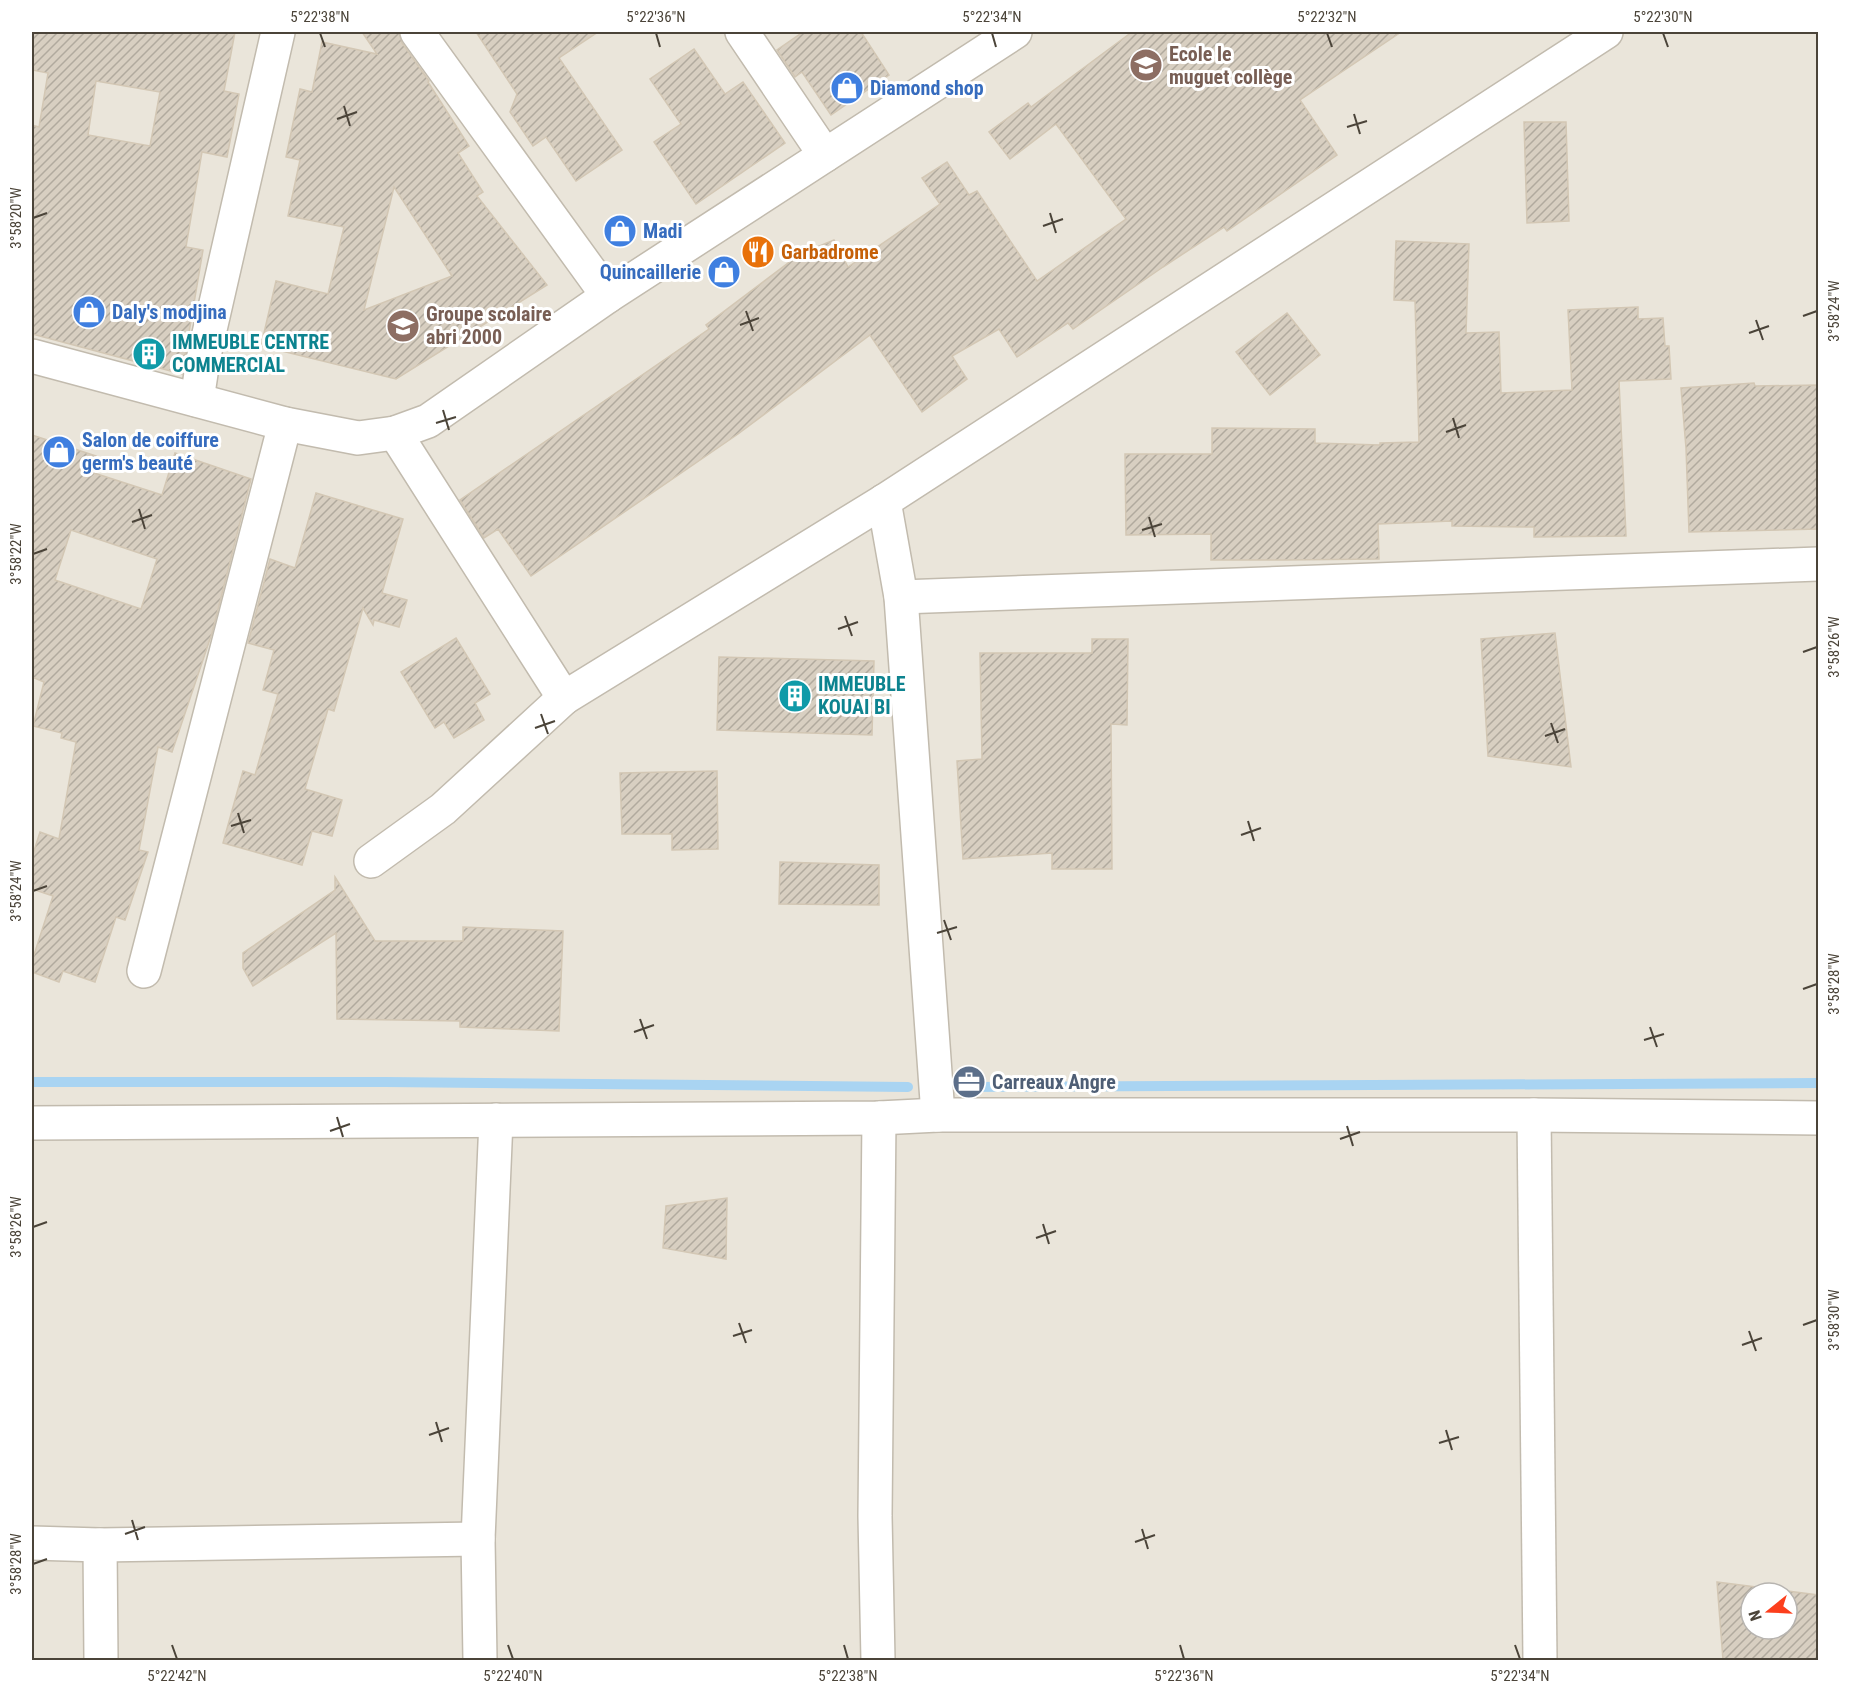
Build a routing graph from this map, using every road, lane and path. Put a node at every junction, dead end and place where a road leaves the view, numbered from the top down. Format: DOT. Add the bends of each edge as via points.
graph roads {
  1 [pos="278,32"];
  2 [pos="417,32"];
  3 [pos="742,32"];
  4 [pos="1015,32"];
  5 [pos="1606,32"];
  6 [pos="825,155"];
  7 [pos="608,296"];
  8 [pos="32,356"];
  9 [pos="197,400"];
  10 [pos="285,424"];
  11 [pos="395,434"];
  12 [pos="884,501"];
  13 [pos="1818,564"];
  14 [pos="901,597"];
  15 [pos="564,698"];
  16 [pos="371,861"];
  17 [pos="144,971"];
  18 [pos="938,1115"];
  19 [pos="1534,1115"];
  20 [pos="879,1118"];
  21 [pos="1818,1118"];
  22 [pos="496,1120"];
  23 [pos="32,1123"];
  24 [pos="478,1539"];
  25 [pos="32,1544"];
  26 [pos="100,1545"];
  27 [pos="101,1660"];
  28 [pos="480,1660"];
  29 [pos="878,1660"];
  30 [pos="1540,1660"];
  1 -- 9 [label="street"];
  2 -- 7 [label="street"];
  3 -- 6 [label="street"];
  4 -- 6 [label="street"];
  5 -- 12 [label="street"];
  6 -- 7 [label="street"];
  7 -- 11 [label="street" via="428,421"];
  8 -- 9 [label="street"];
  9 -- 10 [label="street"];
  10 -- 11 [label="street" via="358,438"];
  10 -- 17 [label="street"];
  11 -- 15 [label="street"];
  12 -- 14 [label="street"];
  12 -- 15 [label="street"];
  13 -- 14 [label="street"];
  14 -- 18 [label="street"];
  15 -- 16 [label="street" via="455,799"];
  18 -- 19 [label="street"];
  18 -- 20 [label="street"];
  19 -- 21 [label="street"];
  19 -- 30 [label="street"];
  20 -- 22 [label="street"];
  20 -- 29 [label="street" via="875,1516"];
  22 -- 23 [label="street"];
  22 -- 24 [label="street"];
  24 -- 26 [label="street"];
  24 -- 28 [label="street"];
  25 -- 26 [label="street"];
  26 -- 27 [label="street"];
}
